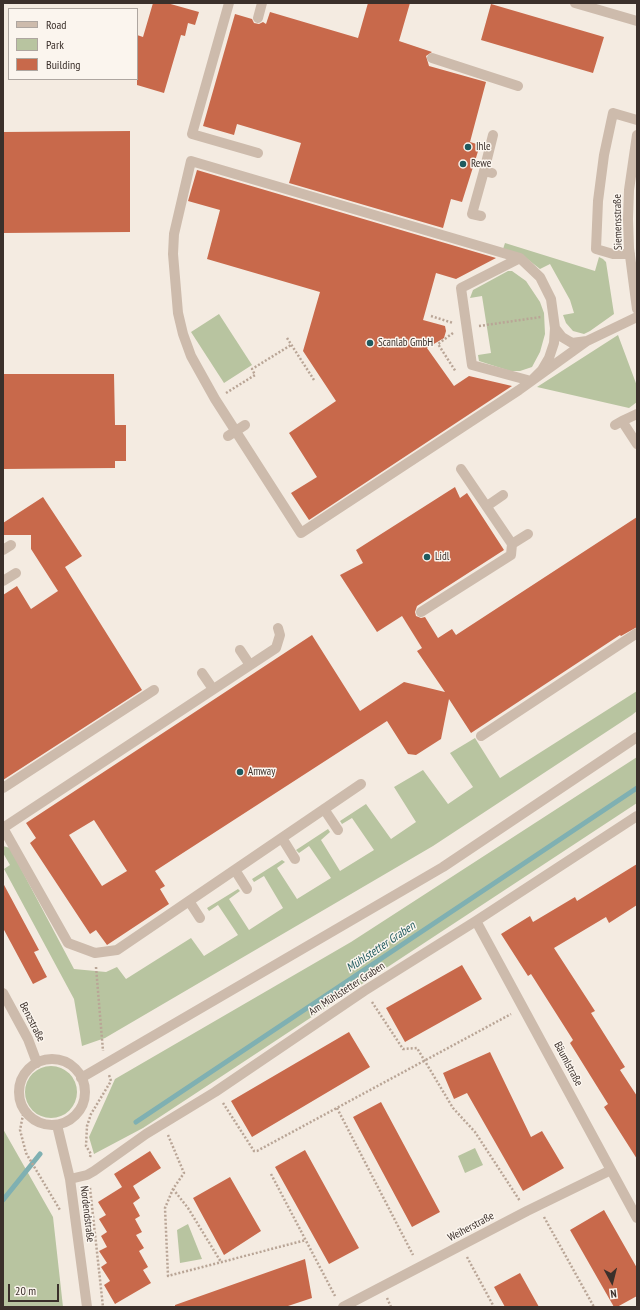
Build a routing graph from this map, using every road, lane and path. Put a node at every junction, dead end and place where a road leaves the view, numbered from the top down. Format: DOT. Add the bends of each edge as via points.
graph roads {
  1 [pos="229,3"];
  2 [pos="262,3"];
  3 [pos="575,3"];
  4 [pos="258,18"];
  5 [pos="637,21"];
  6 [pos="432,58"];
  7 [pos="518,86"];
  8 [pos="637,120"];
  9 [pos="493,135"];
  10 [pos="637,135"];
  11 [pos="258,153"];
  12 [pos="481,216"];
  13 [pos="632,250"];
  14 [pos="520,258"];
  15 [pos="637,309"];
  16 [pos="431,316"];
  17 [pos="554,316"];
  18 [pos="637,317"];
  19 [pos="467,327"];
  20 [pos="556,328"];
  21 [pos="287,338"];
  22 [pos="587,341"];
  23 [pos="291,345"];
  24 [pos="456,372"];
  25 [pos="314,380"];
  26 [pos="531,381"];
  27 [pos="215,399"];
  28 [pos="637,414"];
  29 [pos="245,425"];
  30 [pos="232,433"];
  31 [pos="637,444"];
  32 [pos="461,469"];
  33 [pos="503,496"];
  34 [pos="487,506"];
  35 [pos="528,534"];
  36 [pos="512,544"];
  37 [pos="16,573"];
  38 [pos="3,581"];
  39 [pos="421,612"];
  40 [pos="278,628"];
  41 [pos="637,633"];
  42 [pos="240,650"];
  43 [pos="250,664"];
  44 [pos="202,673"];
  45 [pos="213,689"];
  46 [pos="154,690"];
  47 [pos="481,736"];
  48 [pos="637,737"];
  49 [pos="361,784"];
  50 [pos="3,788"];
  51 [pos="324,809"];
  52 [pos="637,816"];
  53 [pos="3,828"];
  54 [pos="338,830"];
  55 [pos="282,838"];
  56 [pos="295,859"];
  57 [pos="235,870"];
  58 [pos="247,889"];
  59 [pos="189,900"];
  60 [pos="200,918"];
  61 [pos="476,921"];
  62 [pos="95,953"];
  63 [pos="364,991"];
  64 [pos="3,993"];
  65 [pos="524,1007"];
  66 [pos="102,1049"];
  67 [pos="425,1061"];
  68 [pos="37,1063"];
  69 [pos="82,1078"];
  70 [pos="111,1081"];
  71 [pos="215,1092"];
  72 [pos="337,1108"];
  73 [pos="24,1110"];
  74 [pos="163,1124"];
  75 [pos="57,1125"];
  76 [pos="612,1170"];
  77 [pos="271,1174"];
  78 [pos="87,1175"];
  79 [pos="70,1179"];
  80 [pos="173,1189"];
  81 [pos="538,1206"];
  82 [pos="527,1211"];
  83 [pos="62,1215"];
  84 [pos="637,1218"];
  85 [pos="306,1240"];
  86 [pos="461,1246"];
  87 [pos="221,1262"];
  88 [pos="419,1268"];
  89 [pos="340,1304"];
  90 [pos="87,1307"];
  91 [pos="103,1307"];
  92 [pos="494,1307"];
  93 [pos="594,1307"];
  1 -- 11 [label="street" via="192,134"];
  2 -- 4 [label="street"];
  3 -- 5 [label="street"];
  6 -- 7 [label="street"];
  8 -- 13 [label="street" via="613,113 598,201 596,249 613,254"];
  9 -- 12 [label="street" via="488,172 472,214"];
  10 -- 13 [label="street, Siemensstraße" via="629,190"];
  13 -- 15 [label="street, Siemensstraße"];
  14 -- 17 [label="street" via="540,277 551,299"];
  14 -- 19 [label="street" via="461,288"];
  14 -- 27 [label="street" via="191,161 174,234 175,293 187,346"];
  16 -- 24 [label="path" via="452,323 453,335 438,344"];
  17 -- 19 [label="path"];
  17 -- 20 [label="street"];
  18 -- 22 [label="street"];
  19 -- 26 [label="street" via="472,365"];
  20 -- 22 [label="street" via="562,337 572,343"];
  20 -- 26 [label="street" via="549,358"];
  21 -- 23 [label="path"];
  22 -- 26 [label="street"];
  23 -- 25 [label="path"];
  23 -- 27 [label="path" via="252,369 255,374"];
  26 -- 30 [label="street" via="302,533"];
  27 -- 30 [label="street"];
  28 -- 31 [label="street" via="618,423"];
  29 -- 30 [label="street"];
  32 -- 34 [label="street"];
  33 -- 34 [label="street"];
  34 -- 36 [label="street"];
  35 -- 36 [label="street"];
  36 -- 39 [label="street" via="511,555"];
  37 -- 38 [label="street"];
  40 -- 43 [label="street" via="280,635 276,648"];
  41 -- 47 [label="street"];
  42 -- 43 [label="street"];
  43 -- 45 [label="street"];
  44 -- 45 [label="street"];
  45 -- 53 [label="street"];
  46 -- 50 [label="street"];
  48 -- 69 [label="street" via="443,867"];
  49 -- 51 [label="street"];
  51 -- 54 [label="street"];
  51 -- 55 [label="street"];
  52 -- 61 [label="street, Am Mühlstetter Graben"];
  53 -- 62 [label="street" via="68,944"];
  55 -- 56 [label="street"];
  55 -- 57 [label="street"];
  57 -- 58 [label="street"];
  57 -- 59 [label="street"];
  59 -- 60 [label="street"];
  59 -- 62 [label="street" via="117,950"];
  61 -- 63 [label="street, Am Mühlstetter Graben"];
  61 -- 65 [label="street, Bäumlstraße"];
  62 -- 66 [label="path"];
  63 -- 67 [label="path" via="403,1049 417,1048"];
  63 -- 71 [label="street, Am Mühlstetter Graben"];
  64 -- 68 [label="street, Benzstraße" via="28,1039"];
  65 -- 67 [label="path"];
  65 -- 76 [label="street, Bäumlstraße"];
  67 -- 72 [label="path"];
  67 -- 82 [label="path" via="453,1108 474,1132"];
  68 -- 69 [label="street" via="50,1060 62,1062 70,1065"];
  68 -- 73 [label="street" via="21,1080 19,1095"];
  69 -- 75 [label="street" via="84,1095 79,1111 66,1122"];
  70 -- 78 [label="path" via="91,1114 87,1126 86,1146 91,1154"];
  71 -- 72 [label="path" via="254,1151"];
  71 -- 74 [label="street, Am Mühlstetter Graben"];
  72 -- 88 [label="path"];
  73 -- 75 [label="street" via="42,1124"];
  73 -- 83 [label="path" via="20,1130 26,1153"];
  74 -- 78 [label="street, Am Mühlstetter Graben"];
  74 -- 80 [label="path" via="184,1173"];
  75 -- 79 [label="street, Nordendstraße"];
  76 -- 81 [label="street, Weiherstraße"];
  76 -- 84 [label="street, Bäumlstraße"];
  77 -- 85 [label="path"];
  78 -- 79 [label="street, Am Mühlstetter Graben"];
  78 -- 91 [label="path"];
  79 -- 90 [label="street, Nordendstraße"];
  80 -- 87 [label="path" via="188,1208"];
  80 -- 87 [label="path" via="165,1208 168,1276"];
  81 -- 82 [label="street, Weiherstraße"];
  81 -- 93 [label="path"];
  82 -- 86 [label="street, Weiherstraße"];
  85 -- 87 [label="path"];
  85 -- 89 [label="path"];
  86 -- 88 [label="street, Weiherstraße"];
  86 -- 92 [label="path"];
  88 -- 89 [label="street, Weiherstraße"];
}
